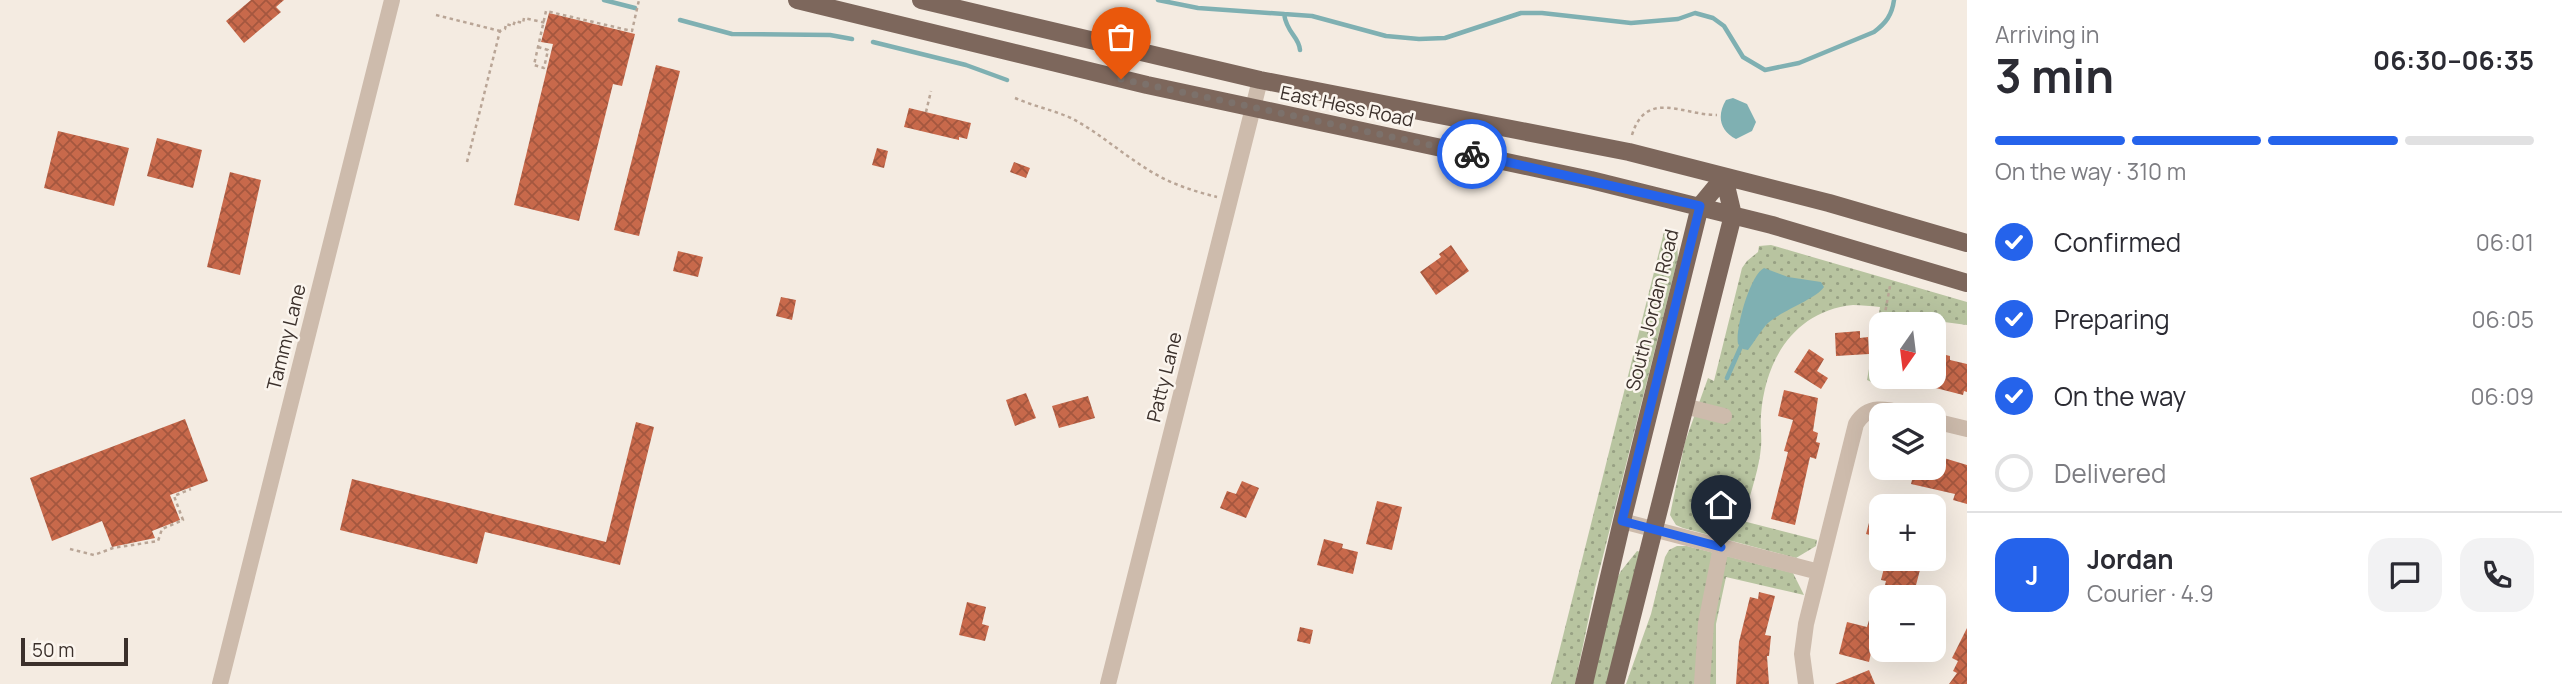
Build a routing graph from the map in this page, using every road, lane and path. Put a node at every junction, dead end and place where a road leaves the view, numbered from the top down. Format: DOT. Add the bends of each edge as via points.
graph roads {
  1 [pos="392,0"];
  2 [pos="639,0"];
  3 [pos="797,0"];
  4 [pos="921,0"];
  5 [pos="436,15"];
  6 [pos="545,23"];
  7 [pos="500,31"];
  8 [pos="538,47"];
  9 [pos="1260,80"];
  10 [pos="931,91"];
  11 [pos="1015,98"];
  12 [pos="1254,108"];
  13 [pos="926,112"];
  14 [pos="1717,115"];
  15 [pos="1629,152"];
  16 [pos="467,162"];
  17 [pos="1724,177"];
  18 [pos="1230,200"];
  19 [pos="1700,206"];
  20 [pos="1733,215"];
  21 [pos="1967,243"];
  22 [pos="1967,283"];
  23 [pos="1890,286"];
  24 [pos="1885,312"];
  25 [pos="1684,406"];
  26 [pos="1869,406"];
  27 [pos="1724,416"];
  28 [pos="1946,424"];
  29 [pos="1967,429"];
  30 [pos="191,489"];
  31 [pos="1622,521"];
  32 [pos="1653,529"];
  33 [pos="1721,547"];
  34 [pos="70,549"];
  35 [pos="1819,572"];
  36 [pos="220,684"];
  37 [pos="1108,684"];
  38 [pos="1584,684"];
  39 [pos="1615,684"];
  40 [pos="1702,684"];
  41 [pos="1806,684"];
  1 -- 36 [label="street, Tammy Lane"];
  2 -- 6 [label="path" via="632,32 546,10"];
  3 -- 12 [label="main road, East Hess Road"];
  4 -- 9 [label="main road, East Hess Road"];
  5 -- 7 [label="path"];
  6 -- 7 [label="path" via="524,18 523,23 514,21"];
  6 -- 8 [label="path"];
  7 -- 16 [label="path"];
  8 -- 8 [label="path" via="534,65 544,68 548,50"];
  9 -- 12 [label="street, Patty Lane"];
  9 -- 15 [label="main road, East Hess Road"];
  10 -- 13 [label="path"];
  11 -- 18 [label="path" via="1094,131 1171,183"];
  12 -- 18 [label="street, Patty Lane"];
  12 -- 19 [label="main road, East Hess Road"];
  14 -- 15 [label="path" via="1653,107 1636,125"];
  15 -- 17 [label="main road, East Hess Road"];
  17 -- 19 [label="main road, South Jordan Road"];
  17 -- 20 [label="main road"];
  17 -- 21 [label="main road, East Hess Road"];
  18 -- 37 [label="street, Patty Lane"];
  19 -- 20 [label="main road, East Hess Road"];
  19 -- 31 [label="main road, South Jordan Road"];
  20 -- 22 [label="main road, East Hess Road"];
  20 -- 25 [label="main road"];
  23 -- 24 [label="path"];
  25 -- 27 [label="street"];
  25 -- 32 [label="main road"];
  26 -- 35 [label="street" via="1862,405 1856,424"];
  28 -- 29 [label="street"];
  30 -- 34 [label="path" via="174,496 183,520 162,529 158,541 94,555"];
  31 -- 32 [label="street"];
  31 -- 38 [label="main road, South Jordan Road"];
  32 -- 33 [label="street"];
  32 -- 39 [label="main road"];
  33 -- 35 [label="street"];
  33 -- 40 [label="street" via="1706,623"];
  35 -- 41 [label="street" via="1803,639"];
}
